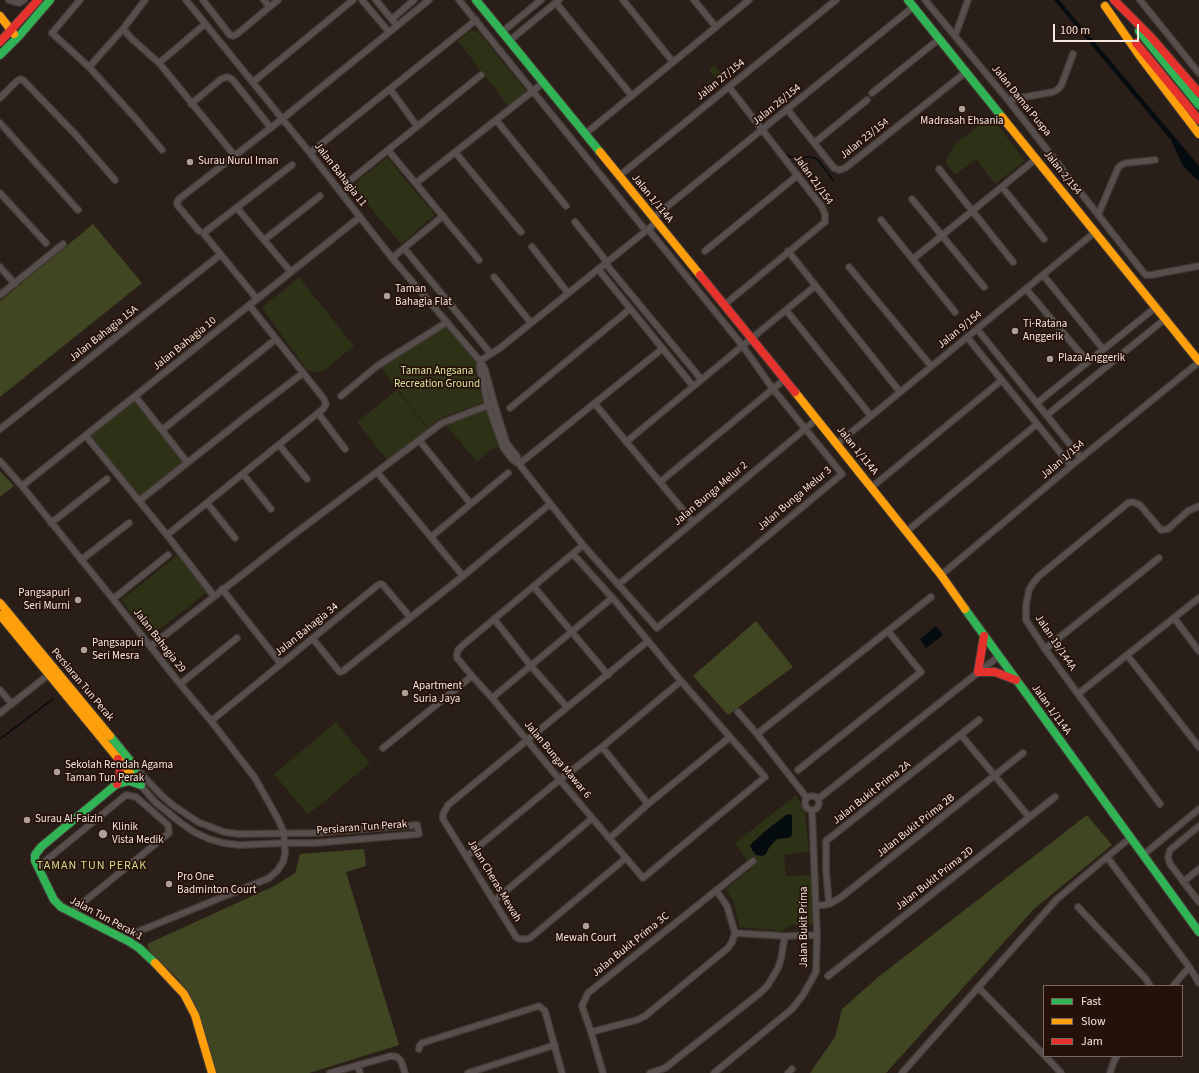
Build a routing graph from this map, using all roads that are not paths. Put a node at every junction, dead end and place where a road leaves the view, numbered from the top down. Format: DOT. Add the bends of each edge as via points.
graph roads {
  1 [pos="9,0"];
  2 [pos="38,0"];
  3 [pos="50,0"];
  4 [pos="80,0"];
  5 [pos="146,0"];
  6 [pos="186,0"];
  7 [pos="203,0"];
  8 [pos="264,0"];
  9 [pos="278,0"];
  10 [pos="354,0"];
  11 [pos="362,0"];
  12 [pos="376,0"];
  13 [pos="414,0"];
  14 [pos="429,0"];
  15 [pos="459,0"];
  16 [pos="476,0"];
  17 [pos="541,0"];
  18 [pos="623,0"];
  19 [pos="694,0"];
  20 [pos="749,0"];
  21 [pos="836,0"];
  22 [pos="908,0"];
  23 [pos="925,0"];
  24 [pos="968,0"];
  25 [pos="1114,0"];
  26 [pos="1140,0"];
  27 [pos="21,2"];
  28 [pos="557,2"];
  29 [pos="930,3"];
  30 [pos="1103,3"];
  31 [pos="269,7"];
  32 [pos="913,7"];
  33 [pos="2,18"];
  34 [pos="21,19"];
  35 [pos="392,19"];
  36 [pos="476,20"];
  37 [pos="205,24"];
  38 [pos="397,26"];
  39 [pos="716,27"];
  40 [pos="123,29"];
  41 [pos="11,31"];
  42 [pos="390,32"];
  43 [pos="502,32"];
  44 [pos="955,36"];
  45 [pos="1,37"];
  46 [pos="17,38"];
  47 [pos="939,38"];
  48 [pos="509,41"];
  49 [pos="10,45"];
  50 [pos="1073,54"];
  51 [pos="0,55"];
  52 [pos="674,62"];
  53 [pos="159,63"];
  54 [pos="89,67"];
  55 [pos="966,72"];
  56 [pos="1199,73"];
  57 [pos="480,75"];
  58 [pos="253,82"];
  59 [pos="543,83"];
  60 [pos="729,87"];
  61 [pos="390,89"];
  62 [pos="533,91"];
  63 [pos="872,93"];
  64 [pos="1199,93"];
  65 [pos="632,96"];
  66 [pos="0,98"];
  67 [pos="867,100"];
  68 [pos="1008,100"];
  69 [pos="191,104"];
  70 [pos="1199,105"];
  71 [pos="787,109"];
  72 [pos="282,119"];
  73 [pos="496,120"];
  74 [pos="1199,120"];
  75 [pos="0,123"];
  76 [pos="417,126"];
  77 [pos="271,128"];
  78 [pos="762,130"];
  79 [pos="585,134"];
  80 [pos="1199,134"];
  81 [pos="814,143"];
  82 [pos="162,150"];
  83 [pos="388,150"];
  84 [pos="455,152"];
  85 [pos="310,153"];
  86 [pos="234,156"];
  87 [pos="1036,159"];
  88 [pos="1155,160"];
  89 [pos="292,165"];
  90 [pos="939,169"];
  91 [pos="798,175"];
  92 [pos="619,176"];
  93 [pos="352,179"];
  94 [pos="115,180"];
  95 [pos="416,183"];
  96 [pos="1002,187"];
  97 [pos="0,193"];
  98 [pos="320,196"];
  99 [pos="912,199"];
  100 [pos="566,206"];
  101 [pos="237,208"];
  102 [pos="78,210"];
  103 [pos="972,211"];
  104 [pos="1098,215"];
  105 [pos="443,216"];
  106 [pos="360,217"];
  107 [pos="655,220"];
  108 [pos="881,220"];
  109 [pos="575,222"];
  110 [pos="955,222"];
  111 [pos="961,229"];
  112 [pos="647,230"];
  113 [pos="198,231"];
  114 [pos="521,232"];
  115 [pos="1095,232"];
  116 [pos="942,235"];
  117 [pos="1044,238"];
  118 [pos="264,240"];
  119 [pos="46,243"];
  120 [pos="63,244"];
  121 [pos="532,247"];
  122 [pos="404,248"];
  123 [pos="705,251"];
  124 [pos="788,252"];
  125 [pos="220,255"];
  126 [pos="392,258"];
  127 [pos="913,259"];
  128 [pos="479,260"];
  129 [pos="1013,262"];
  130 [pos="606,263"];
  131 [pos="1199,266"];
  132 [pos="0,267"];
  133 [pos="849,267"];
  134 [pos="598,269"];
  135 [pos="291,272"];
  136 [pos="1043,275"];
  137 [pos="494,277"];
  138 [pos="15,284"];
  139 [pos="815,286"];
  140 [pos="984,287"];
  141 [pos="1026,289"];
  142 [pos="568,293"];
  143 [pos="0,295"];
  144 [pos="256,299"];
  145 [pos="249,305"];
  146 [pos="724,305"];
  147 [pos="1156,307"];
  148 [pos="630,309"];
  149 [pos="786,310"];
  150 [pos="955,312"];
  151 [pos="1165,319"];
  152 [pos="447,322"];
  153 [pos="531,323"];
  154 [pos="977,329"];
  155 [pos="967,337"];
  156 [pos="751,338"];
  157 [pos="276,339"];
  158 [pos="742,345"];
  159 [pos="662,349"];
  160 [pos="1103,349"];
  161 [pos="491,354"];
  162 [pos="480,361"];
  163 [pos="1199,361"];
  164 [pos="1088,362"];
  165 [pos="931,366"];
  166 [pos="303,373"];
  167 [pos="701,379"];
  168 [pos="785,379"];
  169 [pos="1002,380"];
  170 [pos="693,386"];
  171 [pos="773,389"];
  172 [pos="900,392"];
  173 [pos="135,396"];
  174 [pos="341,396"];
  175 [pos="1037,403"];
  176 [pos="491,404"];
  177 [pos="595,404"];
  178 [pos="510,408"];
  179 [pos="318,413"];
  180 [pos="871,416"];
  181 [pos="1047,416"];
  182 [pos="817,419"];
  183 [pos="1038,424"];
  184 [pos="0,429"];
  185 [pos="806,429"];
  186 [pos="162,430"];
  187 [pos="86,436"];
  188 [pos="419,440"];
  189 [pos="626,442"];
  190 [pos="279,444"];
  191 [pos="837,444"];
  192 [pos="344,449"];
  193 [pos="1081,458"];
  194 [pos="0,461"];
  195 [pos="188,462"];
  196 [pos="519,464"];
  197 [pos="1071,466"];
  198 [pos="377,472"];
  199 [pos="508,473"];
  200 [pos="243,474"];
  201 [pos="107,479"];
  202 [pos="307,479"];
  203 [pos="660,482"];
  204 [pos="22,486"];
  205 [pos="872,487"];
  206 [pos="139,501"];
  207 [pos="470,503"];
  208 [pos="207,504"];
  209 [pos="550,504"];
  210 [pos="1199,506"];
  211 [pos="271,509"];
  212 [pos="693,522"];
  213 [pos="51,523"];
  214 [pos="129,523"];
  215 [pos="907,531"];
  216 [pos="167,535"];
  217 [pos="430,536"];
  218 [pos="235,538"];
  219 [pos="583,545"];
  220 [pos="573,554"];
  221 [pos="168,555"];
  222 [pos="1159,558"];
  223 [pos="81,560"];
  224 [pos="941,575"];
  225 [pos="463,576"];
  226 [pos="618,585"];
  227 [pos="534,587"];
  228 [pos="222,589"];
  229 [pos="214,596"];
  230 [pos="932,597"];
  231 [pos="612,598"];
  232 [pos="1199,598"];
  233 [pos="113,599"];
  234 [pos="0,603"];
  235 [pos="0,615"];
  236 [pos="410,617"];
  237 [pos="1174,618"];
  238 [pos="494,619"];
  239 [pos="888,631"];
  240 [pos="572,632"];
  241 [pos="984,636"];
  242 [pos="237,638"];
  243 [pos="313,639"];
  244 [pos="648,641"];
  245 [pos="151,646"];
  246 [pos="1045,649"];
  247 [pos="1199,650"];
  248 [pos="1127,655"];
  249 [pos="999,656"];
  250 [pos="281,664"];
  251 [pos="531,666"];
  252 [pos="52,672"];
  253 [pos="978,672"];
  254 [pos="608,675"];
  255 [pos="472,676"];
  256 [pos="1016,680"];
  257 [pos="681,681"];
  258 [pos="180,684"];
  259 [pos="0,690"];
  260 [pos="1078,694"];
  261 [pos="492,698"];
  262 [pos="12,704"];
  263 [pos="568,708"];
  264 [pos="738,712"];
  265 [pos="0,713"];
  266 [pos="979,720"];
  267 [pos="211,721"];
  268 [pos="757,734"];
  269 [pos="961,735"];
  270 [pos="730,737"];
  271 [pos="527,741"];
  272 [pos="602,747"];
  273 [pos="1199,747"];
  274 [pos="383,748"];
  275 [pos="1023,754"];
  276 [pos="118,759"];
  277 [pos="133,770"];
  278 [pos="798,770"];
  279 [pos="995,776"];
  280 [pos="560,780"];
  281 [pos="117,784"];
  282 [pos="140,785"];
  283 [pos="1055,797"];
  284 [pos="807,798"];
  285 [pos="818,799"];
  286 [pos="648,804"];
  287 [pos="1160,804"];
  288 [pos="1199,809"];
  289 [pos="812,810"];
  290 [pos="1029,817"];
  291 [pos="589,821"];
  292 [pos="1199,826"];
  293 [pos="284,833"];
  294 [pos="610,838"];
  295 [pos="1130,838"];
  296 [pos="285,843"];
  297 [pos="1143,855"];
  298 [pos="467,856"];
  299 [pos="1107,857"];
  300 [pos="626,858"];
  301 [pos="752,861"];
  302 [pos="38,867"];
  303 [pos="1199,869"];
  304 [pos="1183,882"];
  305 [pos="716,890"];
  306 [pos="494,901"];
  307 [pos="1199,902"];
  308 [pos="829,904"];
  309 [pos="816,906"];
  310 [pos="1078,907"];
  311 [pos="70,913"];
  312 [pos="1199,932"];
  313 [pos="735,933"];
  314 [pos="818,935"];
  315 [pos="785,936"];
  316 [pos="128,941"];
  317 [pos="1190,968"];
  318 [pos="828,976"];
  319 [pos="1199,983"];
  320 [pos="1149,985"];
  321 [pos="1174,985"];
  322 [pos="978,987"];
  323 [pos="591,1032"];
  324 [pos="555,1045"];
  325 [pos="419,1049"];
  326 [pos="1043,1055"];
  327 [pos="1045,1057"];
  328 [pos="1116,1057"];
  329 [pos="358,1065"];
  330 [pos="212,1073"];
  331 [pos="330,1073"];
  332 [pos="360,1073"];
  333 [pos="405,1073"];
  334 [pos="468,1073"];
  335 [pos="562,1073"];
  336 [pos="603,1073"];
  337 [pos="650,1073"];
  338 [pos="714,1073"];
  339 [pos="902,1073"];
  340 [pos="1061,1073"];
  341 [pos="1110,1073"];
  1 -- 27 [label="street"];
  2 -- 34 [label="main road"];
  3 -- 46 [label="main road"];
  4 -- 54 [label="street" via="52,33"];
  5 -- 40 [label="street"];
  6 -- 37 [label="street, Jalan Bahagia 11"];
  7 -- 31 [label="street" via="233,36"];
  8 -- 31 [label="street"];
  9 -- 31 [label="street"];
  10 -- 58 [label="street"];
  11 -- 42 [label="street"];
  12 -- 35 [label="street"];
  13 -- 35 [label="street"];
  14 -- 38 [label="street"];
  15 -- 36 [label="street, Jalan Bunga Melur 3"];
  16 -- 43 [label="main road, Jalan 1/114A"];
  17 -- 43 [label="street"];
  18 -- 52 [label="street"];
  19 -- 39 [label="street"];
  20 -- 39 [label="street"];
  21 -- 60 [label="street, Jalan 27/154"];
  22 -- 32 [label="main road, Jalan 2/154"];
  23 -- 29 [label="street, Jalan Damai Puspa"];
  24 -- 44 [label="street"];
  25 -- 64 [label="main road" via="1151,36"];
  25 -- 70 [label="main road"];
  26 -- 56 [label="street"];
  28 -- 48 [label="street"];
  28 -- 65 [label="street"];
  29 -- 44 [label="street, Jalan Damai Puspa"];
  30 -- 74 [label="main road"];
  30 -- 80 [label="main road"];
  32 -- 47 [label="main road, Jalan 2/154"];
  32 -- 71 [label="street, Jalan 26/154"];
  33 -- 34 [label="main road" via="8,23"];
  33 -- 41 [label="main road"];
  34 -- 41 [label="main road"];
  35 -- 38 [label="street"];
  36 -- 61 [label="street"];
  36 -- 62 [label="street, Jalan Bunga Melur 3"];
  37 -- 53 [label="street"];
  37 -- 58 [label="street, Jalan Bahagia 11"];
  38 -- 42 [label="street"];
  39 -- 52 [label="street"];
  40 -- 53 [label="street"];
  40 -- 54 [label="street"];
  41 -- 45 [label="main road"];
  41 -- 46 [label="main road"];
  42 -- 72 [label="street"];
  43 -- 48 [label="main road, Jalan 1/114A"];
  44 -- 68 [label="street, Jalan Damai Puspa"];
  45 -- 49 [label="main road"];
  46 -- 49 [label="main road"];
  47 -- 55 [label="main road, Jalan 2/154"];
  47 -- 63 [label="street"];
  48 -- 59 [label="main road, Jalan 1/114A"];
  49 -- 51 [label="main road"];
  50 -- 68 [label="street" via="1061,86 1057,90"];
  52 -- 65 [label="street"];
  53 -- 69 [label="street"];
  54 -- 82 [label="street"];
  55 -- 81 [label="street, Jalan 23/154" via="844,168 834,168"];
  55 -- 87 [label="main road, Jalan 2/154"];
  57 -- 76 [label="street"];
  58 -- 72 [label="street, Jalan Bahagia 11"];
  59 -- 62 [label="street"];
  59 -- 79 [label="main road, Jalan 1/114A"];
  60 -- 78 [label="street, Jalan 21/154"];
  60 -- 92 [label="street, Jalan 27/154"];
  61 -- 76 [label="street"];
  61 -- 85 [label="street"];
  62 -- 73 [label="street"];
  62 -- 112 [label="street, Jalan Bunga Melur 3"];
  65 -- 79 [label="street"];
  66 -- 94 [label="street" via="17,81 23,80"];
  67 -- 81 [label="street"];
  68 -- 104 [label="street, Jalan Damai Puspa"];
  69 -- 77 [label="street" via="227,77 232,79"];
  69 -- 86 [label="street"];
  71 -- 78 [label="street, Jalan 26/154"];
  71 -- 81 [label="street, Jalan 23/154"];
  72 -- 77 [label="street"];
  72 -- 85 [label="street, Jalan Bahagia 11"];
  73 -- 84 [label="street"];
  73 -- 100 [label="street"];
  75 -- 102 [label="street"];
  76 -- 83 [label="street"];
  77 -- 86 [label="street"];
  78 -- 91 [label="street, Jalan 21/154"];
  78 -- 107 [label="street, Jalan 26/154"];
  79 -- 92 [label="main road, Jalan 1/114A"];
  83 -- 93 [label="street"];
  83 -- 95 [label="street"];
  84 -- 95 [label="street"];
  84 -- 114 [label="street"];
  85 -- 106 [label="street, Jalan Bahagia 11"];
  86 -- 113 [label="street" via="178,199 178,206"];
  87 -- 96 [label="street"];
  87 -- 115 [label="main road, Jalan 2/154"];
  88 -- 104 [label="street" via="1121,165"];
  89 -- 101 [label="street"];
  90 -- 103 [label="street"];
  91 -- 123 [label="street"];
  91 -- 124 [label="street, Jalan 21/154" via="822,207 825,222"];
  92 -- 107 [label="main road, Jalan 1/114A"];
  95 -- 105 [label="street"];
  96 -- 103 [label="street"];
  96 -- 117 [label="street"];
  97 -- 119 [label="street"];
  98 -- 118 [label="street"];
  99 -- 116 [label="street"];
  101 -- 118 [label="street"];
  101 -- 125 [label="street" via="204,234"];
  103 -- 110 [label="street"];
  103 -- 129 [label="street"];
  104 -- 131 [label="street, Jalan Damai Puspa" via="1146,275"];
  105 -- 122 [label="street"];
  105 -- 128 [label="street"];
  106 -- 126 [label="street, Jalan Bahagia 11"];
  106 -- 135 [label="street, Jalan Bahagia 10"];
  107 -- 112 [label="street, Jalan 26/154"];
  107 -- 146 [label="main road, Jalan 1/114A"];
  108 -- 127 [label="street"];
  109 -- 130 [label="street"];
  110 -- 111 [label="street"];
  110 -- 116 [label="street"];
  112 -- 130 [label="street, Jalan 26/154"];
  112 -- 158 [label="street, Jalan Bunga Melur 3"];
  115 -- 136 [label="street, Jalan 9/154"];
  115 -- 147 [label="main road, Jalan 2/154"];
  116 -- 127 [label="street"];
  116 -- 140 [label="street"];
  118 -- 135 [label="street"];
  120 -- 138 [label="street"];
  121 -- 142 [label="street"];
  122 -- 126 [label="street"];
  122 -- 161 [label="street"];
  124 -- 139 [label="street"];
  124 -- 146 [label="street, Jalan 21/154"];
  125 -- 144 [label="street"];
  125 -- 184 [label="street, Jalan Bahagia 15A"];
  126 -- 152 [label="street, Jalan Bahagia 11"];
  127 -- 150 [label="street"];
  130 -- 134 [label="street, Jalan 26/154"];
  130 -- 167 [label="street"];
  132 -- 138 [label="street"];
  133 -- 165 [label="street"];
  134 -- 142 [label="street, Jalan 26/154"];
  134 -- 148 [label="street"];
  135 -- 144 [label="street, Jalan Bahagia 10"];
  136 -- 141 [label="street, Jalan 9/154"];
  136 -- 160 [label="street"];
  137 -- 153 [label="street"];
  138 -- 143 [label="street"];
  139 -- 149 [label="street"];
  139 -- 172 [label="street"];
  141 -- 154 [label="street, Jalan 9/154"];
  141 -- 164 [label="street"];
  142 -- 153 [label="street, Jalan 26/154"];
  144 -- 145 [label="street, Jalan Bahagia 10"];
  145 -- 157 [label="street"];
  145 -- 173 [label="street, Jalan Bahagia 10"];
  146 -- 156 [label="main road, Jalan 1/114A"];
  147 -- 151 [label="main road, Jalan 2/154"];
  147 -- 160 [label="street"];
  148 -- 159 [label="street"];
  148 -- 178 [label="street"];
  149 -- 156 [label="street"];
  149 -- 180 [label="street"];
  151 -- 163 [label="main road, Jalan 2/154"];
  151 -- 181 [label="street"];
  152 -- 162 [label="street, Jalan Bahagia 11"];
  152 -- 174 [label="street" via="377,366"];
  153 -- 161 [label="street, Jalan 26/154"];
  154 -- 155 [label="street, Jalan 9/154"];
  154 -- 175 [label="street"];
  155 -- 165 [label="street, Jalan 9/154"];
  155 -- 169 [label="street"];
  156 -- 158 [label="street"];
  156 -- 168 [label="main road, Jalan 1/114A"];
  157 -- 166 [label="street"];
  157 -- 186 [label="street"];
  158 -- 167 [label="street"];
  158 -- 171 [label="street, Jalan Bunga Melur 3"];
  159 -- 170 [label="street"];
  159 -- 177 [label="street"];
  160 -- 164 [label="street"];
  161 -- 162 [label="street, Jalan 26/154"];
  162 -- 176 [label="street" via="480,370"];
  163 -- 193 [label="street, Jalan 1/154"];
  164 -- 175 [label="street"];
  165 -- 172 [label="street, Jalan 9/154"];
  166 -- 179 [label="street" via="326,404"];
  166 -- 195 [label="street"];
  167 -- 170 [label="street"];
  168 -- 171 [label="street"];
  168 -- 182 [label="main road, Jalan 1/114A"];
  169 -- 183 [label="street"];
  169 -- 205 [label="street"];
  170 -- 189 [label="street"];
  171 -- 185 [label="street, Jalan Bunga Melur 3"];
  171 -- 203 [label="street"];
  172 -- 180 [label="street, Jalan 9/154"];
  173 -- 186 [label="street"];
  173 -- 187 [label="street, Jalan Bahagia 10"];
  175 -- 181 [label="street"];
  176 -- 188 [label="street" via="442,423"];
  176 -- 196 [label="street" via="502,447"];
  177 -- 189 [label="street"];
  177 -- 196 [label="street"];
  179 -- 190 [label="street"];
  179 -- 192 [label="street"];
  180 -- 191 [label="street, Jalan 9/154"];
  181 -- 193 [label="street"];
  182 -- 185 [label="street, Jalan Bunga Melur 2"];
  182 -- 191 [label="main road, Jalan 1/114A"];
  183 -- 197 [label="street"];
  183 -- 215 [label="street"];
  185 -- 212 [label="street, Jalan Bunga Melur 2"];
  185 -- 226 [label="street, Jalan Bunga Melur 3" via="842,474 657,628"];
  186 -- 195 [label="street"];
  187 -- 204 [label="street, Jalan Bahagia 10"];
  187 -- 206 [label="street"];
  188 -- 198 [label="street"];
  188 -- 207 [label="street"];
  189 -- 203 [label="street"];
  190 -- 200 [label="street"];
  190 -- 202 [label="street"];
  191 -- 205 [label="main road, Jalan 1/114A"];
  193 -- 197 [label="street, Jalan 1/154"];
  194 -- 204 [label="street, Jalan Bahagia 29"];
  195 -- 206 [label="street"];
  196 -- 209 [label="street"];
  197 -- 224 [label="street, Jalan 1/154"];
  198 -- 217 [label="street"];
  198 -- 228 [label="street"];
  199 -- 207 [label="street"];
  200 -- 208 [label="street"];
  200 -- 211 [label="street"];
  201 -- 213 [label="street"];
  203 -- 212 [label="street"];
  204 -- 213 [label="street, Jalan Bahagia 29"];
  205 -- 215 [label="main road, Jalan 1/114A"];
  206 -- 216 [label="street"];
  207 -- 217 [label="street"];
  208 -- 216 [label="street"];
  208 -- 218 [label="street"];
  209 -- 219 [label="street"];
  209 -- 225 [label="street"];
  210 -- 246 [label="street, Jalan 19/144A" via="1188,511 1165,530 1162,530 1140,505 1133,502 1123,506 1039,576 1029,590 1026,620"];
  212 -- 226 [label="street, Jalan Bunga Melur 2"];
  213 -- 223 [label="street, Jalan Bahagia 29"];
  214 -- 223 [label="street"];
  215 -- 224 [label="main road, Jalan 1/114A"];
  216 -- 229 [label="street"];
  217 -- 225 [label="street"];
  219 -- 220 [label="street"];
  219 -- 226 [label="street"];
  220 -- 227 [label="street"];
  220 -- 231 [label="street"];
  221 -- 233 [label="street"];
  222 -- 246 [label="street"];
  223 -- 233 [label="street, Jalan Bahagia 29"];
  224 -- 241 [label="main road, Jalan 1/114A"];
  225 -- 236 [label="street"];
  227 -- 238 [label="street"];
  227 -- 240 [label="street"];
  228 -- 229 [label="street"];
  228 -- 250 [label="street"];
  229 -- 245 [label="street"];
  230 -- 239 [label="street"];
  231 -- 240 [label="street"];
  231 -- 244 [label="street"];
  232 -- 237 [label="street"];
  233 -- 245 [label="street, Jalan Bahagia 29"];
  234 -- 252 [label="main road, Persiaran Tun Perak"];
  235 -- 252 [label="main road, Persiaran Tun Perak"];
  236 -- 243 [label="street, Jalan Bahagia 34" via="381,584"];
  236 -- 243 [label="street" via="340,672"];
  237 -- 247 [label="street"];
  237 -- 248 [label="street"];
  238 -- 251 [label="street"];
  238 -- 255 [label="street, Jalan Bunga Mawar 6" via="458,650 457,658"];
  239 -- 268 [label="street"];
  239 -- 278 [label="street" via="921,672"];
  240 -- 251 [label="street"];
  240 -- 254 [label="street"];
  241 -- 249 [label="main road, Jalan 1/114A"];
  241 -- 253 [label="main road"];
  242 -- 258 [label="street"];
  243 -- 250 [label="street, Jalan Bahagia 34"];
  244 -- 254 [label="street"];
  244 -- 257 [label="street"];
  245 -- 258 [label="street, Jalan Bahagia 29"];
  246 -- 260 [label="street, Jalan 19/144A"];
  248 -- 260 [label="street"];
  248 -- 273 [label="street"];
  249 -- 253 [label="street"];
  249 -- 256 [label="main road, Jalan 1/114A"];
  250 -- 267 [label="street, Jalan Bahagia 34"];
  251 -- 261 [label="street"];
  251 -- 263 [label="street"];
  252 -- 262 [label="street"];
  252 -- 276 [label="main road, Persiaran Tun Perak"];
  252 -- 277 [label="main road, Persiaran Tun Perak"];
  253 -- 256 [label="main road" via="995,672"];
  253 -- 285 [label="street"];
  254 -- 263 [label="street"];
  255 -- 261 [label="street, Jalan Bunga Mawar 6"];
  255 -- 274 [label="street"];
  256 -- 295 [label="main road, Jalan 1/114A"];
  257 -- 270 [label="street"];
  257 -- 272 [label="street"];
  258 -- 267 [label="street, Jalan Bahagia 29"];
  259 -- 262 [label="street"];
  260 -- 287 [label="street, Jalan 19/144A"];
  261 -- 271 [label="street, Jalan Bunga Mawar 6"];
  262 -- 265 [label="street"];
  263 -- 271 [label="street"];
  264 -- 268 [label="street"];
  266 -- 269 [label="street, Jalan Bukit Prima 2A"];
  267 -- 293 [label="street, Jalan Bahagia 29" via="255,778"];
  268 -- 284 [label="street"];
  269 -- 279 [label="street"];
  269 -- 308 [label="street, Jalan Bukit Prima 2A" via="826,841"];
  270 -- 286 [label="street"];
  270 -- 300 [label="street, Jalan Bunga Mawar 6" via="765,777 643,878"];
  271 -- 280 [label="street, Jalan Bunga Mawar 6"];
  271 -- 298 [label="street, Jalan Cheras Mewah" via="448,805 443,819"];
  272 -- 280 [label="street"];
  272 -- 286 [label="street"];
  275 -- 279 [label="street, Jalan Bukit Prima 2B"];
  276 -- 277 [label="main road, Persiaran Tun Perak"];
  276 -- 281 [label="main road" via="120,772"];
  277 -- 281 [label="main road, Jalan Tun Perak 1"];
  277 -- 282 [label="street, Persiaran Tun Perak"];
  277 -- 293 [label="street, Persiaran Tun Perak" via="187,816 210,827 238,834"];
  279 -- 290 [label="street"];
  279 -- 308 [label="street, Jalan Bukit Prima 2B"];
  280 -- 294 [label="street, Jalan Bunga Mawar 6"];
  280 -- 298 [label="street"];
  281 -- 282 [label="main road" via="129,781"];
  281 -- 302 [label="main road, Jalan Tun Perak 1" via="34,854"];
  282 -- 296 [label="street, Persiaran Tun Perak" via="171,816 209,839 239,845"];
  283 -- 290 [label="street, Jalan Bukit Prima 2D"];
  284 -- 285 [label="street"];
  284 -- 289 [label="street" via="805,804"];
  285 -- 289 [label="street" via="818,806"];
  286 -- 294 [label="street"];
  288 -- 297 [label="street"];
  289 -- 309 [label="street, Jalan Bukit Prima"];
  290 -- 318 [label="street, Jalan Bukit Prima 2D"];
  291 -- 306 [label="street"];
  292 -- 304 [label="street" via="1170,850 1170,864"];
  293 -- 296 [label="street, Jalan Bahagia 29"];
  293 -- 296 [label="street, Persiaran Tun Perak" via="417,825 419,834 316,843"];
  294 -- 300 [label="street, Jalan Bunga Mawar 6"];
  295 -- 297 [label="main road, Jalan 1/114A"];
  295 -- 299 [label="street"];
  296 -- 316 [label="street, Jalan Bahagia 29" via="283,862 269,878 137,932"];
  297 -- 312 [label="main road, Jalan 1/114A"];
  298 -- 306 [label="street, Jalan Cheras Mewah"];
  299 -- 317 [label="street"];
  299 -- 322 [label="street" via="1057,898"];
  300 -- 306 [label="street, Jalan Cheras Mewah" via="527,939 516,937"];
  301 -- 305 [label="street, Jalan Bukit Prima 3C"];
  302 -- 311 [label="main road, Jalan Tun Perak 1" via="54,900"];
  302 -- 311 [label="street" via="126,795 136,797 168,825 169,833"];
  303 -- 304 [label="street"];
  304 -- 307 [label="street"];
  305 -- 313 [label="street" via="727,906"];
  305 -- 323 [label="street, Jalan Bukit Prima 3C" via="588,993 582,1006"];
  308 -- 309 [label="street, Jalan Bukit Prima 2B"];
  309 -- 314 [label="street, Jalan Bukit Prima"];
  310 -- 320 [label="street"];
  311 -- 316 [label="main road, Jalan Tun Perak 1"];
  313 -- 315 [label="street"];
  313 -- 323 [label="street" via="728,948 645,1016"];
  314 -- 315 [label="street"];
  314 -- 338 [label="street, Jalan Bukit Prima" via="816,972 803,995 774,1025"];
  315 -- 337 [label="street" via="778,968 768,985 665,1068"];
  316 -- 330 [label="main road, Jalan Tun Perak 1" via="139,948 184,994 195,1015"];
  317 -- 319 [label="street"];
  317 -- 321 [label="street"];
  322 -- 326 [label="street"];
  322 -- 339 [label="street"];
  323 -- 336 [label="street, Jalan Bukit Prima 3C"];
  324 -- 325 [label="street" via="545,1011 539,1006 422,1043"];
  324 -- 334 [label="street"];
  324 -- 335 [label="street"];
  327 -- 340 [label="street"];
  328 -- 341 [label="street"];
  329 -- 331 [label="street"];
  329 -- 332 [label="street"];
  329 -- 333 [label="street" via="398,1056"];
}
